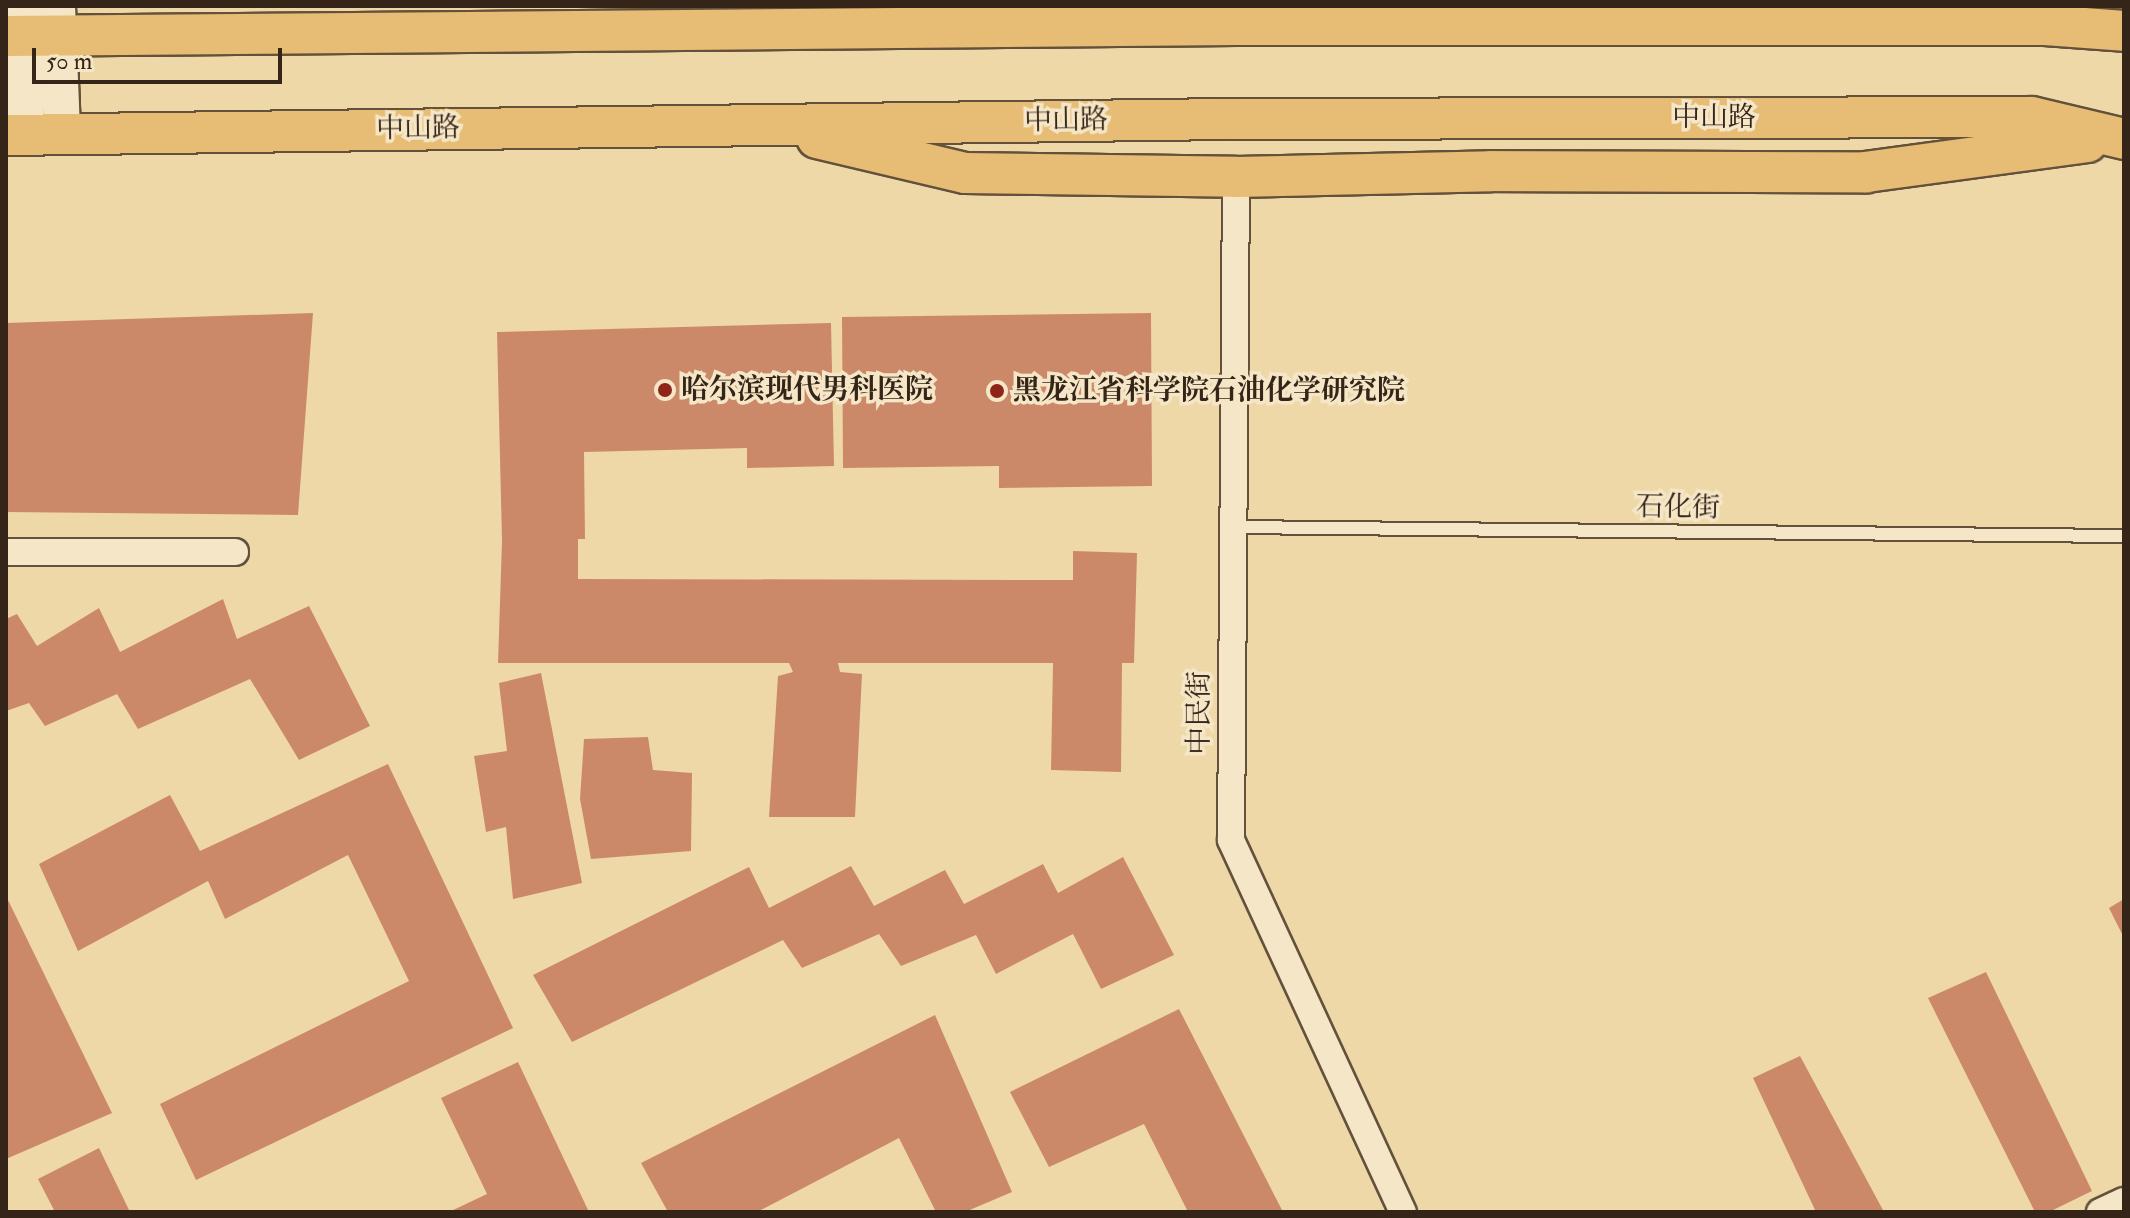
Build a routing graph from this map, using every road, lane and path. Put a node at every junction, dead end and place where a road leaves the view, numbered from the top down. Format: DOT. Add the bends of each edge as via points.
graph roads {
  1 [pos="1237,16"];
  2 [pos="34,23"];
  3 [pos="2124,31"];
  4 [pos="767,124"];
  5 [pos="31,134"];
  6 [pos="2124,138"];
  7 [pos="1236,177"];
  8 [pos="1232,527"];
  9 [pos="2124,536"];
  10 [pos="6,552"];
  11 [pos="235,552"];
  12 [pos="1403,1212"];
  1 -- 2 [label="main road"];
  1 -- 3 [label="main road" via="2045,25"];
  2 -- 5 [label="main road"];
  4 -- 5 [label="main road, 中山路"];
  4 -- 6 [label="main road, 中山路" via="2032,117"];
  4 -- 7 [label="main road" via="965,173"];
  6 -- 7 [label="main road" via="1866,172"];
  7 -- 8 [label="street, 中民街"];
  8 -- 9 [label="lane, 石化街"];
  8 -- 12 [label="street, 中民街" via="1231,840"];
  10 -- 11 [label="street"];
}
